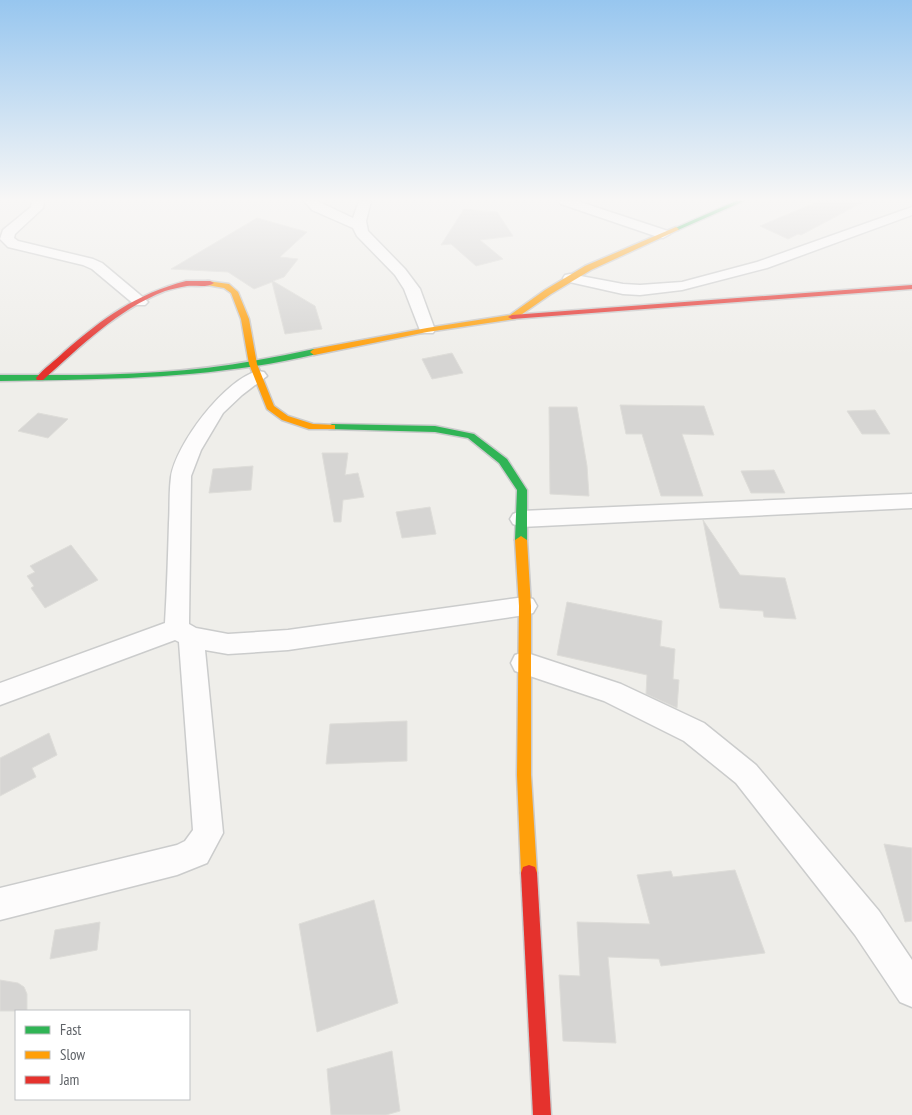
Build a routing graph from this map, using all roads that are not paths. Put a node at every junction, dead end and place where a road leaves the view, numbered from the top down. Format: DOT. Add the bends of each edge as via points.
graph roads {
  1 [pos="51,253"];
  2 [pos="382,253"];
  3 [pos="619,253"];
  4 [pos="795,253"];
  5 [pos="570,278"];
  6 [pos="912,287"];
  7 [pos="140,302"];
  8 [pos="512,317"];
  9 [pos="428,330"];
  10 [pos="255,370"];
  11 [pos="0,378"];
  12 [pos="40,378"];
  13 [pos="912,501"];
  14 [pos="521,519"];
  15 [pos="525,606"];
  16 [pos="184,633"];
  17 [pos="524,664"];
  18 [pos="0,694"];
  19 [pos="0,904"];
  20 [pos="912,990"];
  21 [pos="542,1115"];
  1 -- 7 [label="street" via="97,266"];
  2 -- 9 [label="street" via="412,289"];
  3 -- 5 [label="street"];
  4 -- 5 [label="street" via="682,286 623,289"];
  5 -- 8 [label="street"];
  6 -- 8 [label="street"];
  7 -- 10 [label="street" via="176,285 194,281 226,286 234,292 241,306"];
  7 -- 12 [label="street" via="98,327"];
  8 -- 9 [label="street"];
  9 -- 10 [label="street"];
  10 -- 12 [label="street"];
  10 -- 14 [label="street" via="270,407 285,418 312,427 435,429 471,436 503,461 522,490"];
  10 -- 16 [label="street" via="216,410 191,450 181,476 179,588"];
  11 -- 12 [label="street"];
  13 -- 14 [label="street"];
  14 -- 15 [label="street"];
  15 -- 16 [label="street" via="288,640 228,644"];
  15 -- 17 [label="street"];
  16 -- 18 [label="street"];
  16 -- 19 [label="street" via="208,833 196,852 177,860"];
  17 -- 20 [label="street" via="612,692 694,732 746,774 867,923"];
  17 -- 21 [label="street" via="524,775"];
}
